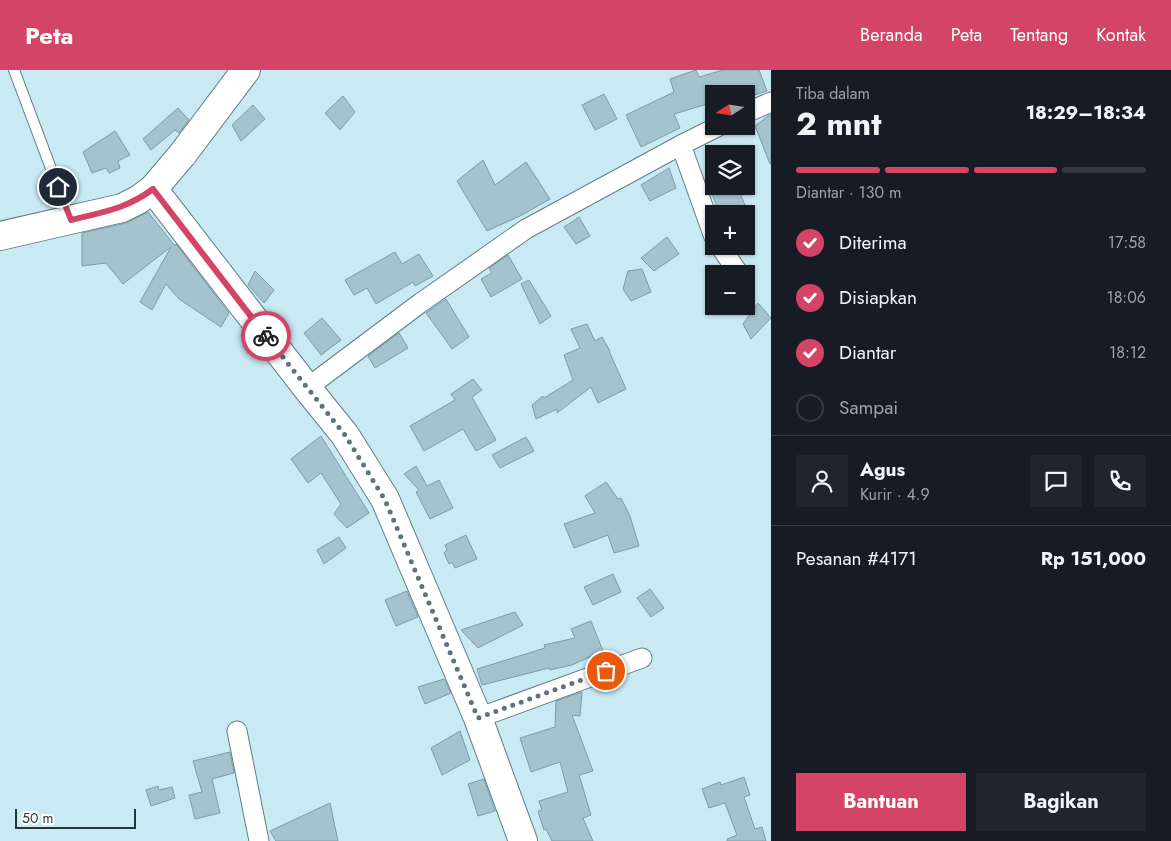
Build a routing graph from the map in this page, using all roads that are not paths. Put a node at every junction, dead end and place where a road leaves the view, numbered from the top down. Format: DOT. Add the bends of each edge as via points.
graph roads {
  1 [pos="14,70"];
  2 [pos="246,70"];
  3 [pos="771,102"];
  4 [pos="755,109"];
  5 [pos="705,133"];
  6 [pos="681,145"];
  7 [pos="153,189"];
  8 [pos="705,212"];
  9 [pos="71,220"];
  10 [pos="0,236"];
  11 [pos="306,388"];
  12 [pos="642,658"];
  13 [pos="478,718"];
  14 [pos="237,731"];
  15 [pos="259,841"];
  16 [pos="523,841"];
  1 -- 9 [label="lane"];
  2 -- 7 [label="street"];
  3 -- 4 [label="street"];
  5 -- 6 [label="street"];
  6 -- 8 [label="street"];
  6 -- 11 [label="street" via="526,229"];
  7 -- 9 [label="street" via="122,208"];
  7 -- 11 [label="street"];
  9 -- 10 [label="street"];
  11 -- 13 [label="street" via="345,435 385,500"];
  12 -- 13 [label="street"];
  13 -- 16 [label="street"];
  14 -- 15 [label="street"];
}
